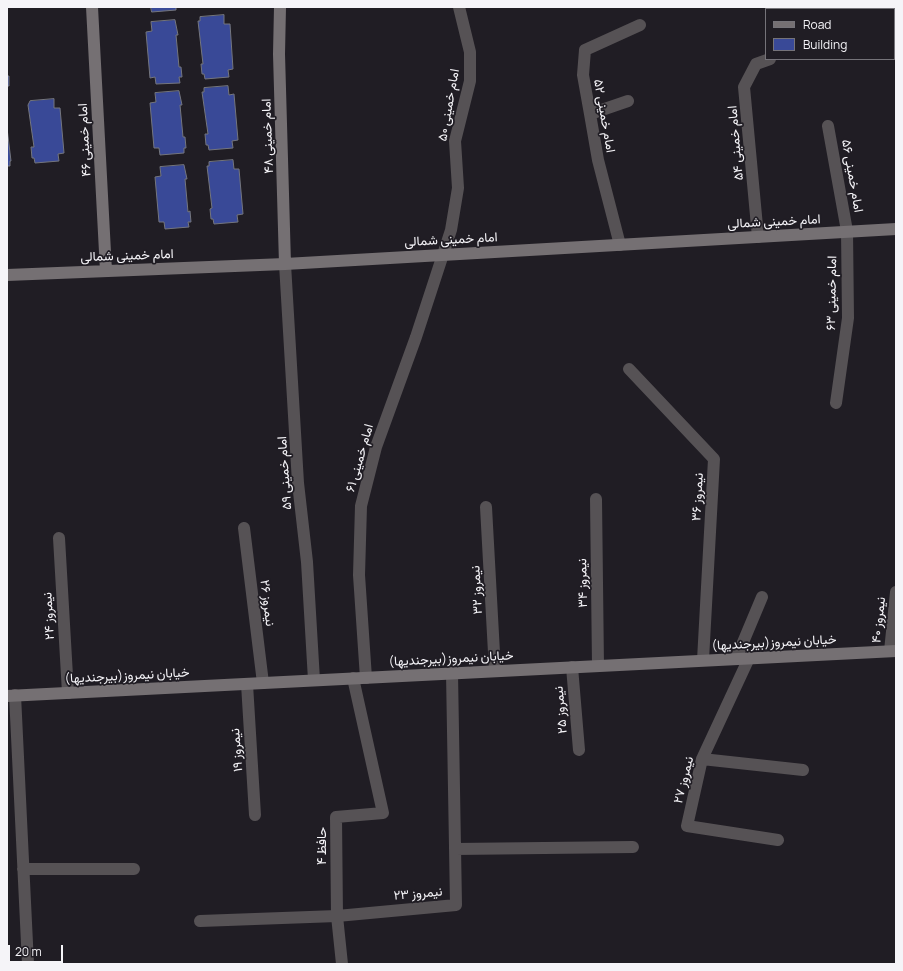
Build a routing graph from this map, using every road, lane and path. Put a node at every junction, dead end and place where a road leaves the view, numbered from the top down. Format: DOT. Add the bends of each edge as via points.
graph roads {
  1 [pos="92,7"];
  2 [pos="280,7"];
  3 [pos="460,7"];
  4 [pos="640,25"];
  5 [pos="767,60"];
  6 [pos="628,101"];
  7 [pos="590,114"];
  8 [pos="828,126"];
  9 [pos="896,228"];
  10 [pos="847,232"];
  11 [pos="758,237"];
  12 [pos="620,245"];
  13 [pos="443,255"];
  14 [pos="285,264"];
  15 [pos="106,271"];
  16 [pos="7,275"];
  17 [pos="629,369"];
  18 [pos="836,403"];
  19 [pos="596,499"];
  20 [pos="486,507"];
  21 [pos="244,528"];
  22 [pos="59,538"];
  23 [pos="896,592"];
  24 [pos="762,597"];
  25 [pos="893,651"];
  26 [pos="749,658"];
  27 [pos="736,659"];
  28 [pos="703,660"];
  29 [pos="598,666"];
  30 [pos="572,667"];
  31 [pos="495,671"];
  32 [pos="452,673"];
  33 [pos="353,678"];
  34 [pos="366,678"];
  35 [pos="314,680"];
  36 [pos="263,683"];
  37 [pos="246,684"];
  38 [pos="68,693"];
  39 [pos="11,696"];
  40 [pos="579,750"];
  41 [pos="702,759"];
  42 [pos="802,770"];
  43 [pos="255,815"];
  44 [pos="778,840"];
  45 [pos="633,847"];
  46 [pos="455,849"];
  47 [pos="23,869"];
  48 [pos="134,869"];
  49 [pos="337,916"];
  50 [pos="200,921"];
  51 [pos="28,964"];
  52 [pos="342,964"];
  1 -- 15 [label="street, امام خمینی ۴۶"];
  2 -- 14 [label="street, امام خمینی ۴۸"];
  3 -- 13 [label="street, امام خمینی ۵۰" via="470,52 470,81 455,141 458,188 451,230"];
  4 -- 7 [label="street, امام خمینی ۵۲" via="585,50 583,75"];
  5 -- 11 [label="street, امام خمینی ۵۴" via="756,64 744,86"];
  6 -- 7 [label="street"];
  7 -- 12 [label="street, امام خمینی ۵۲" via="598,160"];
  8 -- 10 [label="street, امام خمینی ۵۶"];
  9 -- 10 [label="street, امام خمینی شمالی"];
  10 -- 11 [label="street, امام خمینی شمالی"];
  10 -- 18 [label="street, امام خمینی ۶۳" via="848,318"];
  11 -- 12 [label="street, امام خمینی شمالی"];
  12 -- 13 [label="street, امام خمینی شمالی"];
  13 -- 14 [label="street, امام خمینی شمالی"];
  13 -- 34 [label="street, امام خمینی ۶۱" via="376,447 361,506 359,576"];
  14 -- 15 [label="street, امام خمینی شمالی"];
  14 -- 35 [label="street, امام خمینی ۵۹" via="298,483 307,562"];
  15 -- 16 [label="street, امام خمینی شمالی"];
  17 -- 28 [label="street, نیمروز ۳۶" via="714,459"];
  19 -- 29 [label="street, نیمروز ۳۴"];
  20 -- 31 [label="street, نیمروز ۳۲"];
  21 -- 36 [label="street, نیمروز ۲۶"];
  22 -- 38 [label="street, نیمروز ۲۴"];
  23 -- 25 [label="street, نیمروز ۴۰"];
  24 -- 27 [label="street"];
  25 -- 26 [label="street, خیابان نیمروز(بیرجندیها)"];
  26 -- 27 [label="street, خیابان نیمروز(بیرجندیها)"];
  26 -- 41 [label="street, نیمروز ۲۷"];
  27 -- 28 [label="street, خیابان نیمروز(بیرجندیها)"];
  28 -- 29 [label="street, خیابان نیمروز(بیرجندیها)"];
  29 -- 30 [label="street, خیابان نیمروز(بیرجندیها)"];
  30 -- 31 [label="street, خیابان نیمروز(بیرجندیها)"];
  30 -- 40 [label="street, نیمروز ۲۵"];
  31 -- 32 [label="street, خیابان نیمروز(بیرجندیها)"];
  32 -- 34 [label="street, خیابان نیمروز(بیرجندیها)"];
  32 -- 46 [label="street, نیمروز ۲۳"];
  33 -- 34 [label="street, خیابان نیمروز(بیرجندیها)"];
  33 -- 35 [label="street, خیابان نیمروز(بیرجندیها)"];
  33 -- 49 [label="street, حافظ ۴" via="383,812 336,817"];
  35 -- 36 [label="street, خیابان نیمروز(بیرجندیها)"];
  36 -- 37 [label="street, خیابان نیمروز(بیرجندیها)"];
  37 -- 38 [label="street, خیابان نیمروز(بیرجندیها)"];
  37 -- 43 [label="street, نیمروز ۱۹"];
  38 -- 39 [label="street, خیابان نیمروز(بیرجندیها)"];
  39 -- 47 [label="street"];
  41 -- 42 [label="street"];
  41 -- 44 [label="street, نیمروز ۲۷" via="687,826"];
  45 -- 46 [label="street"];
  46 -- 49 [label="street, نیمروز ۲۳" via="456,905"];
  47 -- 48 [label="street"];
  47 -- 51 [label="street"];
  49 -- 50 [label="street, نیمروز ۲۳"];
  49 -- 52 [label="street, حافظ ۴"];
}
